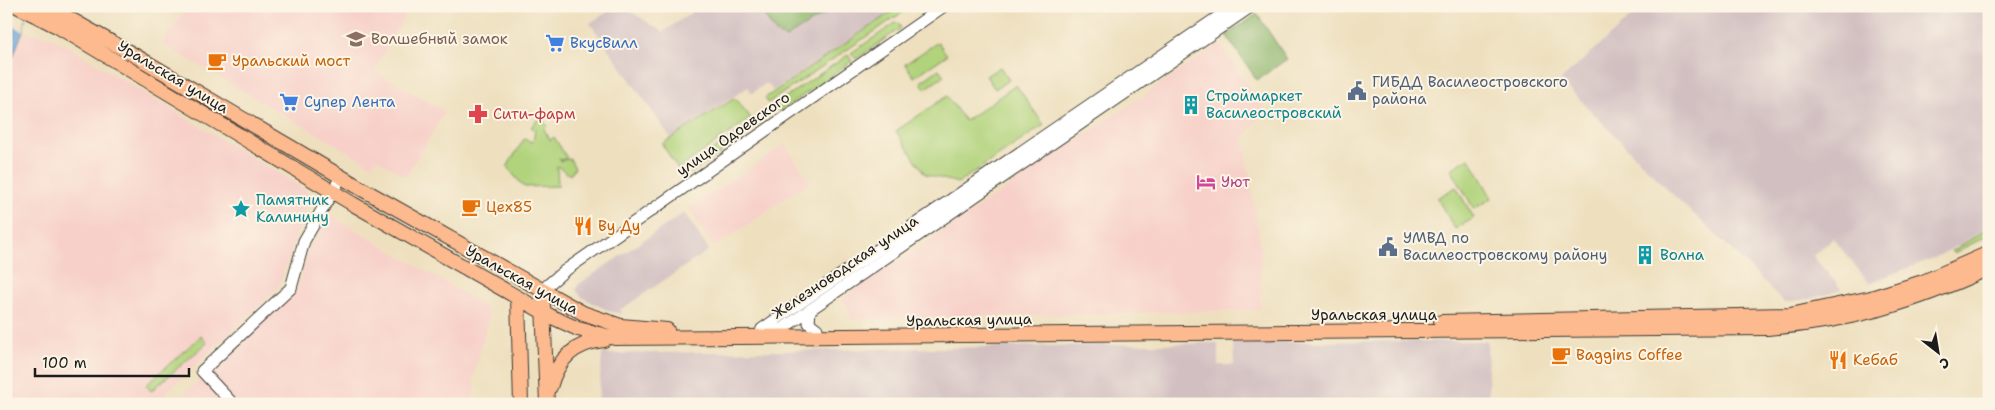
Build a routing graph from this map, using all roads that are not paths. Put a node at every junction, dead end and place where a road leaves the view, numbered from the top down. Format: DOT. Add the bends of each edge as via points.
graph roads {
  1 [pos="48,6"];
  2 [pos="944,6"];
  3 [pos="1234,6"];
  4 [pos="1252,6"];
  5 [pos="22,8"];
  6 [pos="341,177"];
  7 [pos="333,191"];
  8 [pos="1989,253"];
  9 [pos="1989,268"];
  10 [pos="542,290"];
  11 [pos="518,298"];
  12 [pos="810,310"];
  13 [pos="544,312"];
  14 [pos="782,329"];
  15 [pos="817,329"];
  16 [pos="760,333"];
  17 [pos="615,338"];
  18 [pos="547,402"];
  19 [pos="521,403"];
  20 [pos="233,404"];
  1 -- 6 [label="main road, Уральская улица"];
  2 -- 10 [label="street, улица Одоевского" via="563,272"];
  3 -- 16 [label="street, Железноводская улица"];
  4 -- 12 [label="street, Железноводская улица"];
  5 -- 7 [label="main road, Уральская улица"];
  6 -- 7 [label="street"];
  6 -- 10 [label="main road, Уральская улица"];
  7 -- 11 [label="main road, Уральская улица"];
  7 -- 20 [label="street" via="304,241 291,288 202,371"];
  8 -- 15 [label="main road, Уральская улица" via="1923,282 1871,298 1790,315"];
  9 -- 16 [label="main road, Уральская улица" via="1876,312 1768,328"];
  10 -- 11 [label="main road, улица Одоевского"];
  10 -- 13 [label="main road"];
  10 -- 16 [label="main road, Уральская улица" via="592,317 630,328"];
  11 -- 13 [label="main road, Уральская улица"];
  11 -- 19 [label="main road"];
  12 -- 14 [label="street, Железноводская улица"];
  12 -- 15 [label="street" via="809,323"];
  13 -- 17 [label="main road, Уральская улица" via="578,330"];
  13 -- 18 [label="main road"];
  14 -- 15 [label="main road, Уральская улица"];
  14 -- 16 [label="main road, Уральская улица"];
  16 -- 17 [label="main road, Уральская улица"];
  17 -- 18 [label="main road" via="590,341 571,351 557,368"];
}
